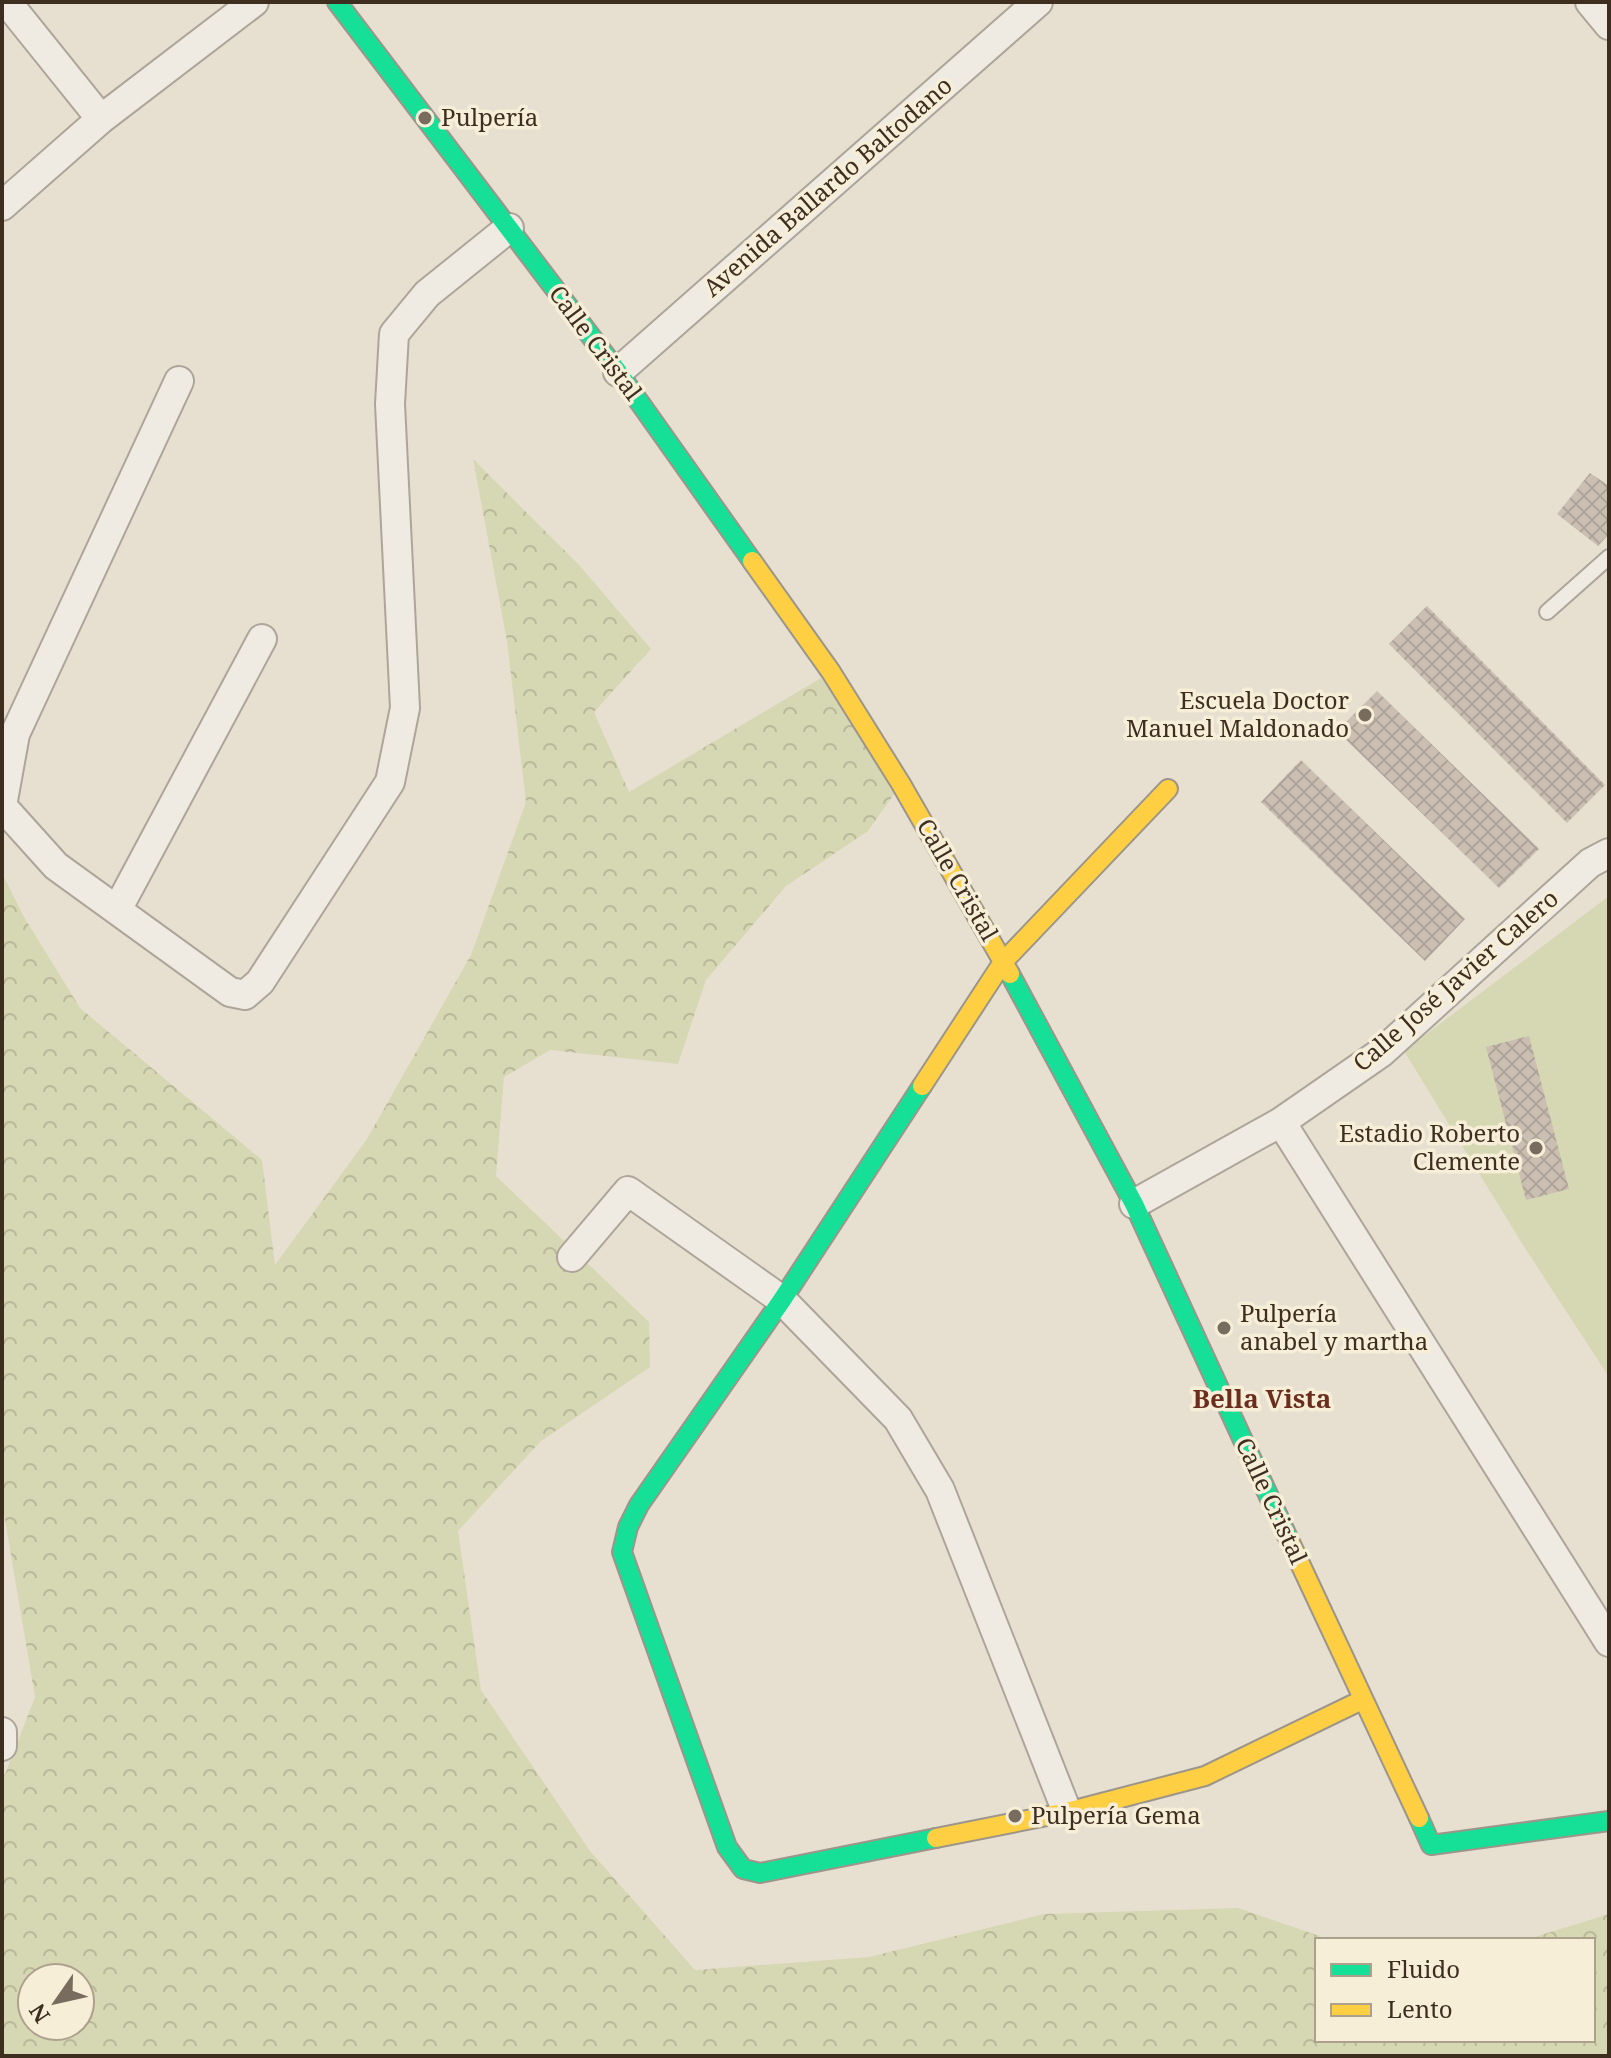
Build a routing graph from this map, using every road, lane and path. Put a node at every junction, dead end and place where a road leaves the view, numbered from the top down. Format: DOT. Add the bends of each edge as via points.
graph roads {
  1 [pos="7,2"];
  2 [pos="254,2"];
  3 [pos="337,2"];
  4 [pos="1038,2"];
  5 [pos="1590,2"];
  6 [pos="1609,25"];
  7 [pos="101,119"];
  8 [pos="2,206"];
  9 [pos="509,228"];
  10 [pos="618,372"];
  11 [pos="179,381"];
  12 [pos="1609,557"];
  13 [pos="1547,612"];
  14 [pos="262,639"];
  15 [pos="1168,789"];
  16 [pos="2,806"];
  17 [pos="1609,853"];
  18 [pos="117,910"];
  19 [pos="1003,962"];
  20 [pos="1281,1122"];
  21 [pos="1134,1204"];
  22 [pos="572,1257"];
  23 [pos="782,1300"];
  24 [pos="1609,1642"];
  25 [pos="1362,1700"];
  26 [pos="2,1732"];
  27 [pos="2,1746"];
  28 [pos="1067,1812"];
  29 [pos="1609,1821"];
  1 -- 7 [label="street"];
  2 -- 7 [label="street"];
  3 -- 9 [label="street, Calle Cristal"];
  4 -- 10 [label="street, Avenida Ballardo Baltodano"];
  5 -- 6 [label="street"];
  7 -- 8 [label="street"];
  9 -- 10 [label="street, Calle Cristal"];
  9 -- 18 [label="street" via="427,294 394,334 390,404 405,708 390,782 260,982 245,995 230,992"];
  10 -- 19 [label="street, Calle Cristal" via="831,672"];
  11 -- 16 [label="street" via="15,734"];
  12 -- 13 [label="lane"];
  14 -- 18 [label="street"];
  15 -- 19 [label="street"];
  16 -- 18 [label="street" via="56,866"];
  17 -- 20 [label="street, Calle José Javier Calero" via="1590,863 1382,1052"];
  19 -- 21 [label="street, Calle Cristal"];
  19 -- 23 [label="street"];
  20 -- 21 [label="street, Calle José Javier Calero"];
  20 -- 24 [label="street"];
  21 -- 25 [label="street, Calle Cristal"];
  22 -- 23 [label="street" via="628,1191"];
  23 -- 28 [label="street" via="898,1419 940,1490"];
  23 -- 28 [label="street" via="639,1505 622,1552 727,1847 743,1869 760,1873"];
  25 -- 28 [label="street" via="1205,1776"];
  25 -- 29 [label="street, Calle Cristal" via="1431,1845"];
  26 -- 27 [label="street"];
}
